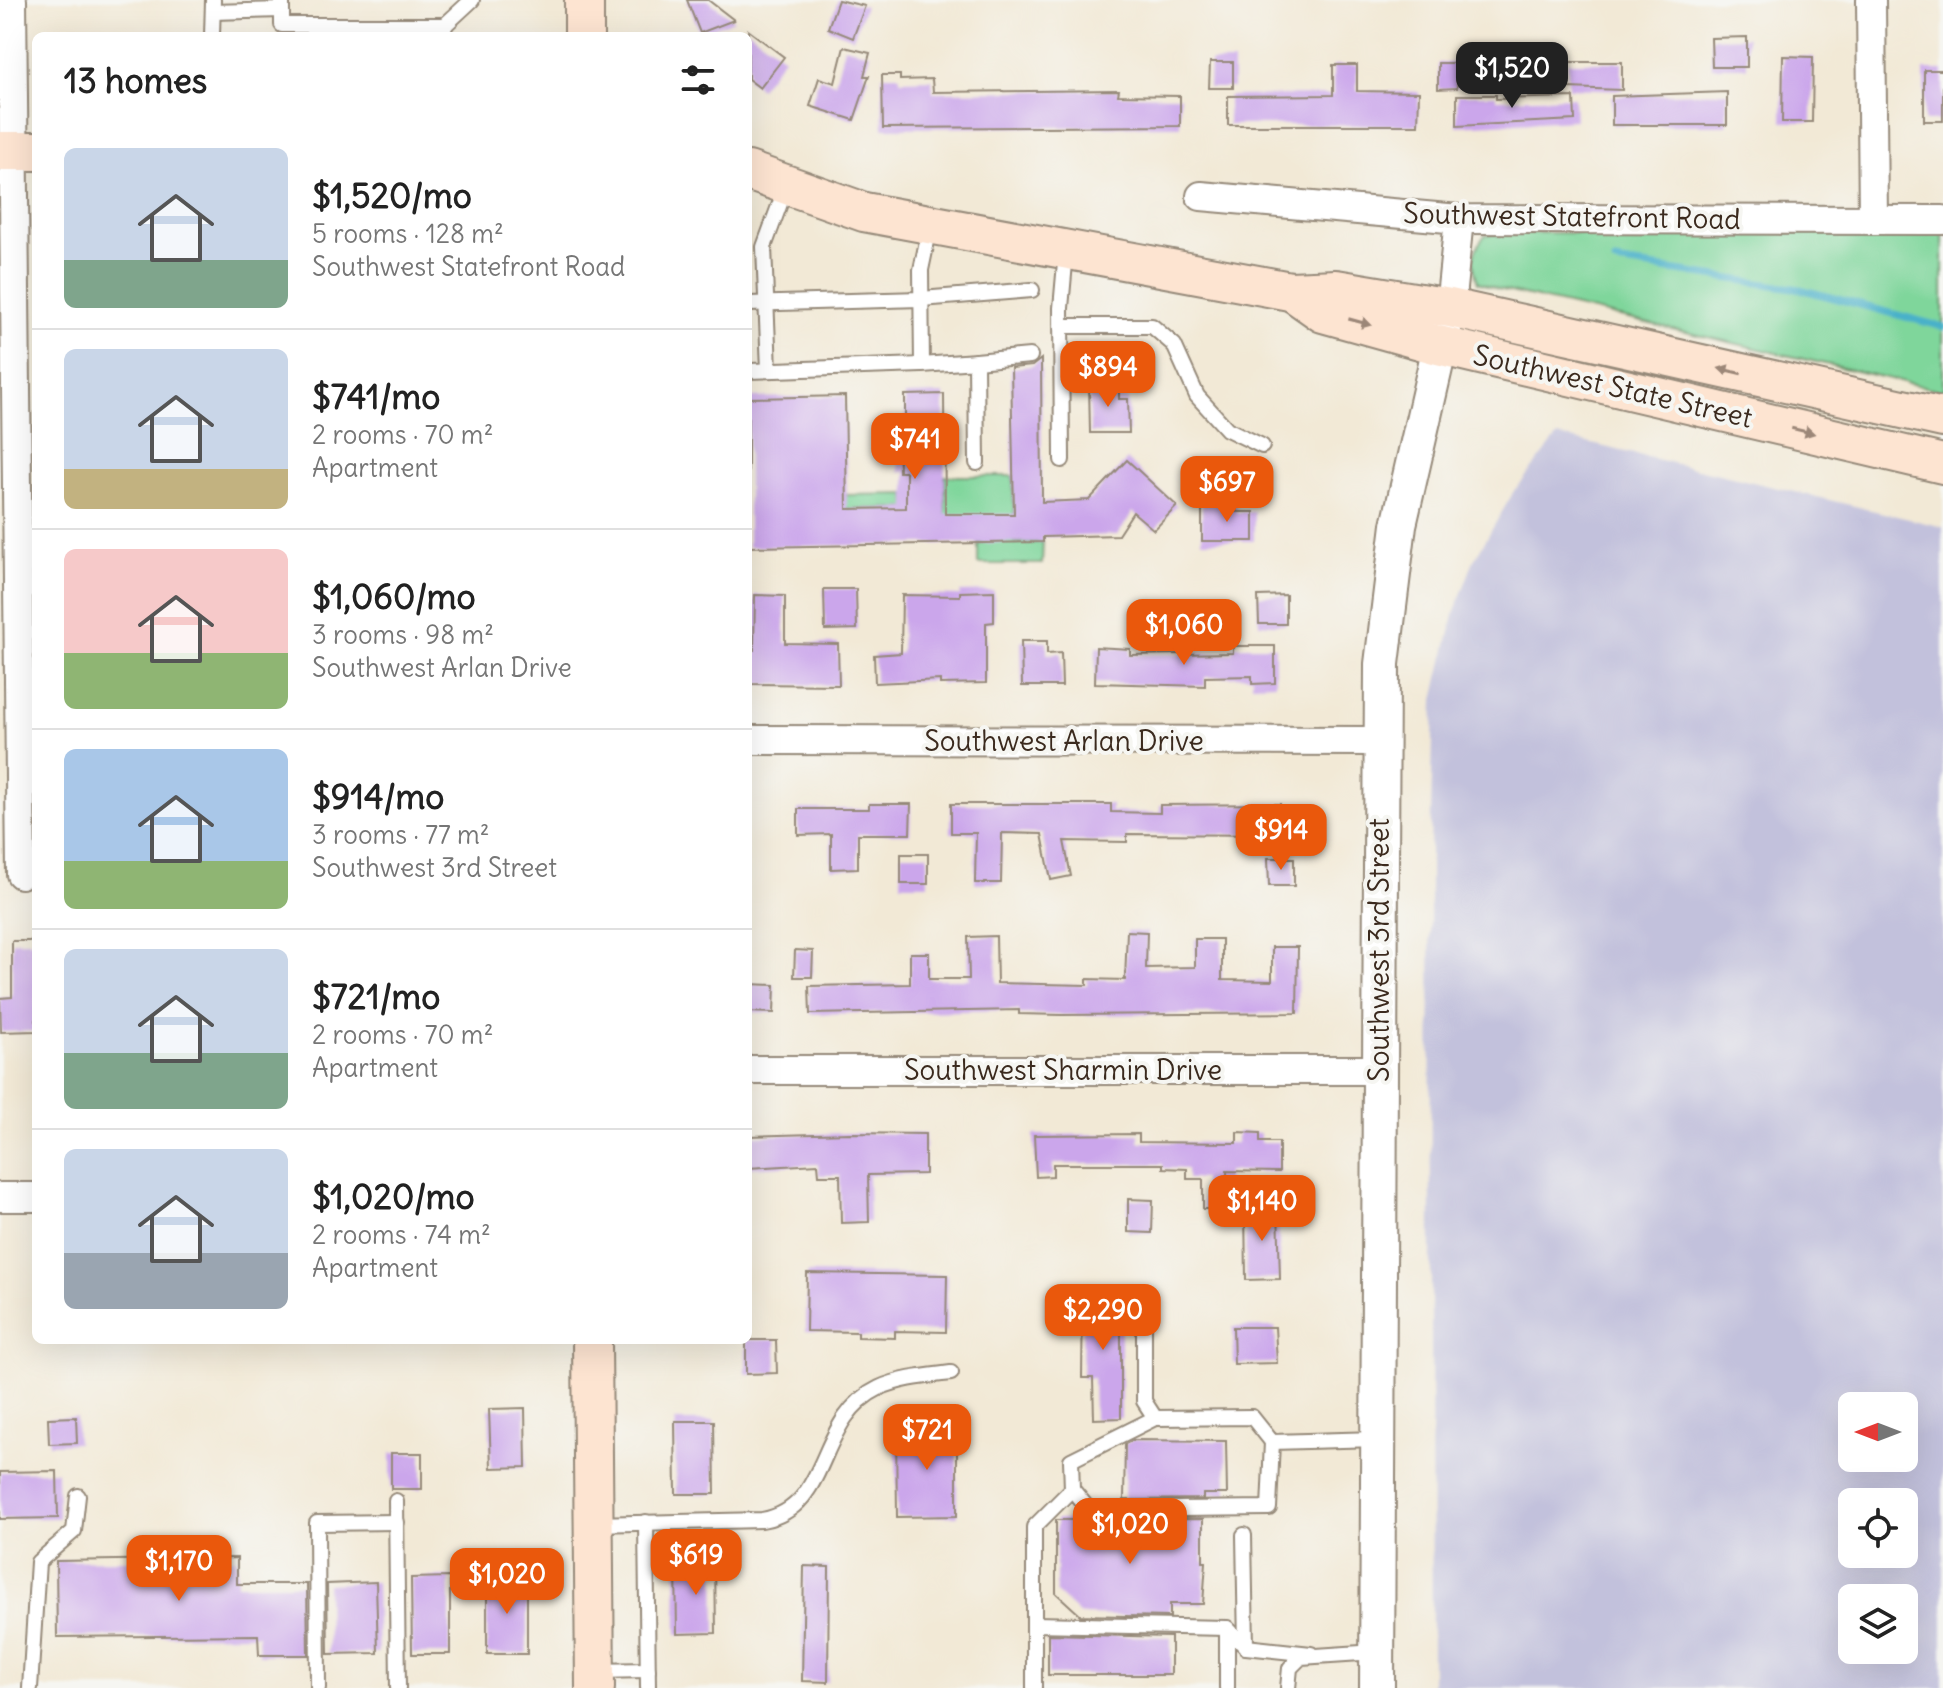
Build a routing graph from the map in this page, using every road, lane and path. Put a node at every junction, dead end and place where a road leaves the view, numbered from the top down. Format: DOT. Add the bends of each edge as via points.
graph roads {
  1 [pos="12,0"];
  2 [pos="472,0"];
  3 [pos="584,0"];
  4 [pos="1871,0"];
  5 [pos="282,5"];
  6 [pos="213,6"];
  7 [pos="282,31"];
  8 [pos="444,31"];
  9 [pos="212,32"];
  10 [pos="584,32"];
  11 [pos="16,151"];
  12 [pos="752,173"];
  13 [pos="787,186"];
  14 [pos="1201,196"];
  15 [pos="1459,219"];
  16 [pos="1873,220"];
  17 [pos="1943,220"];
  18 [pos="930,226"];
  19 [pos="1066,248"];
  20 [pos="1032,290"];
  21 [pos="1290,291"];
  22 [pos="921,299"];
  23 [pos="752,304"];
  24 [pos="765,304"];
  25 [pos="1450,308"];
  26 [pos="26,317"];
  27 [pos="1062,326"];
  28 [pos="1438,345"];
  29 [pos="1030,356"];
  30 [pos="976,361"];
  31 [pos="922,365"];
  32 [pos="769,370"];
  33 [pos="752,371"];
  34 [pos="1943,418"];
  35 [pos="1262,446"];
  36 [pos="1062,460"];
  37 [pos="977,463"];
  38 [pos="1943,464"];
  39 [pos="8,564"];
  40 [pos="752,740"];
  41 [pos="1379,741"];
  42 [pos="19,874"];
  43 [pos="752,1070"];
  44 [pos="1378,1070"];
  45 [pos="0,1197"];
  46 [pos="32,1197"];
  47 [pos="1144,1322"];
  48 [pos="592,1344"];
  49 [pos="951,1373"];
  50 [pos="1155,1418"];
  51 [pos="1377,1439"];
  52 [pos="1272,1442"];
  53 [pos="1072,1489"];
  54 [pos="78,1496"];
  55 [pos="396,1501"];
  56 [pos="397,1522"];
  57 [pos="646,1522"];
  58 [pos="594,1524"];
  59 [pos="1244,1535"];
  60 [pos="1034,1624"];
  61 [pos="1227,1628"];
  62 [pos="1246,1647"];
  63 [pos="1377,1652"];
  64 [pos="1311,1654"];
  65 [pos="648,1670"];
  66 [pos="595,1679"];
  67 [pos="30,1688"];
  68 [pos="318,1688"];
  69 [pos="398,1688"];
  70 [pos="648,1688"];
  71 [pos="1034,1688"];
  72 [pos="1227,1688"];
  73 [pos="1288,1688"];
  74 [pos="1377,1688"];
  1 -- 11 [label="street"];
  2 -- 8 [label="lane"];
  3 -- 10 [label="main road"];
  4 -- 16 [label="street"];
  5 -- 6 [label="lane"];
  5 -- 7 [label="lane"];
  6 -- 9 [label="lane"];
  7 -- 8 [label="lane"];
  11 -- 26 [label="street"];
  12 -- 13 [label="main road, Southwest State Street"];
  13 -- 18 [label="main road, Southwest State Street" via="864,212"];
  13 -- 24 [label="lane" via="764,247"];
  14 -- 15 [label="street, Southwest Statefront Road"];
  15 -- 16 [label="street, Southwest Statefront Road"];
  15 -- 25 [label="street, Southwest 3rd Street"];
  16 -- 17 [label="street, Southwest Statefront Road"];
  18 -- 19 [label="main road, Southwest State Street"];
  18 -- 22 [label="lane"];
  19 -- 21 [label="main road, Southwest State Street"];
  19 -- 27 [label="lane"];
  20 -- 22 [label="lane"];
  21 -- 25 [label="main road, Southwest State Street" via="1336,289"];
  21 -- 28 [label="main road, Southwest State Street, one-way" via="1323,313"];
  22 -- 24 [label="lane"];
  22 -- 31 [label="lane"];
  23 -- 24 [label="lane"];
  24 -- 32 [label="lane"];
  25 -- 28 [label="street, Southwest 3rd Street"];
  34 -- 25 [label="main road, Southwest State Street, one-way"];
  26 -- 39 [label="street"];
  27 -- 35 [label="lane" via="1152,326 1174,345 1197,396 1227,429"];
  27 -- 36 [label="lane"];
  28 -- 38 [label="main road, Southwest State Street, one-way"];
  28 -- 41 [label="street, Southwest 3rd Street" via="1391,571"];
  29 -- 30 [label="lane"];
  30 -- 31 [label="lane"];
  30 -- 37 [label="lane"];
  31 -- 32 [label="lane"];
  32 -- 33 [label="lane"];
  39 -- 42 [label="street"];
  40 -- 41 [label="street, Southwest Arlan Drive"];
  41 -- 44 [label="street, Southwest 3rd Street"];
  43 -- 44 [label="street, Southwest Sharmin Drive"];
  44 -- 51 [label="street, Southwest 3rd Street"];
  45 -- 46 [label="street"];
  47 -- 50 [label="lane" via="1144,1401"];
  48 -- 58 [label="main road"];
  49 -- 57 [label="lane" via="903,1380 857,1403 836,1430 806,1497 788,1514 762,1520"];
  50 -- 52 [label="lane" via="1252,1417"];
  50 -- 53 [label="lane" via="1071,1460"];
  51 -- 52 [label="lane"];
  51 -- 63 [label="street, Southwest 3rd Street"];
  52 -- 53 [label="lane" via="1269,1508 1089,1510"];
  53 -- 60 [label="lane" via="1034,1527"];
  54 -- 67 [label="lane" via="74,1531 38,1562"];
  55 -- 56 [label="lane"];
  56 -- 68 [label="lane" via="317,1523"];
  56 -- 69 [label="lane"];
  57 -- 58 [label="lane"];
  57 -- 65 [label="lane"];
  58 -- 66 [label="main road"];
  59 -- 62 [label="lane"];
  60 -- 61 [label="lane"];
  60 -- 71 [label="lane"];
  61 -- 62 [label="lane"];
  61 -- 72 [label="lane"];
  62 -- 64 [label="lane"];
  63 -- 64 [label="lane"];
  63 -- 74 [label="street, Southwest 3rd Street"];
  64 -- 73 [label="lane" via="1293,1662"];
  65 -- 66 [label="lane"];
  65 -- 70 [label="lane"];
}
